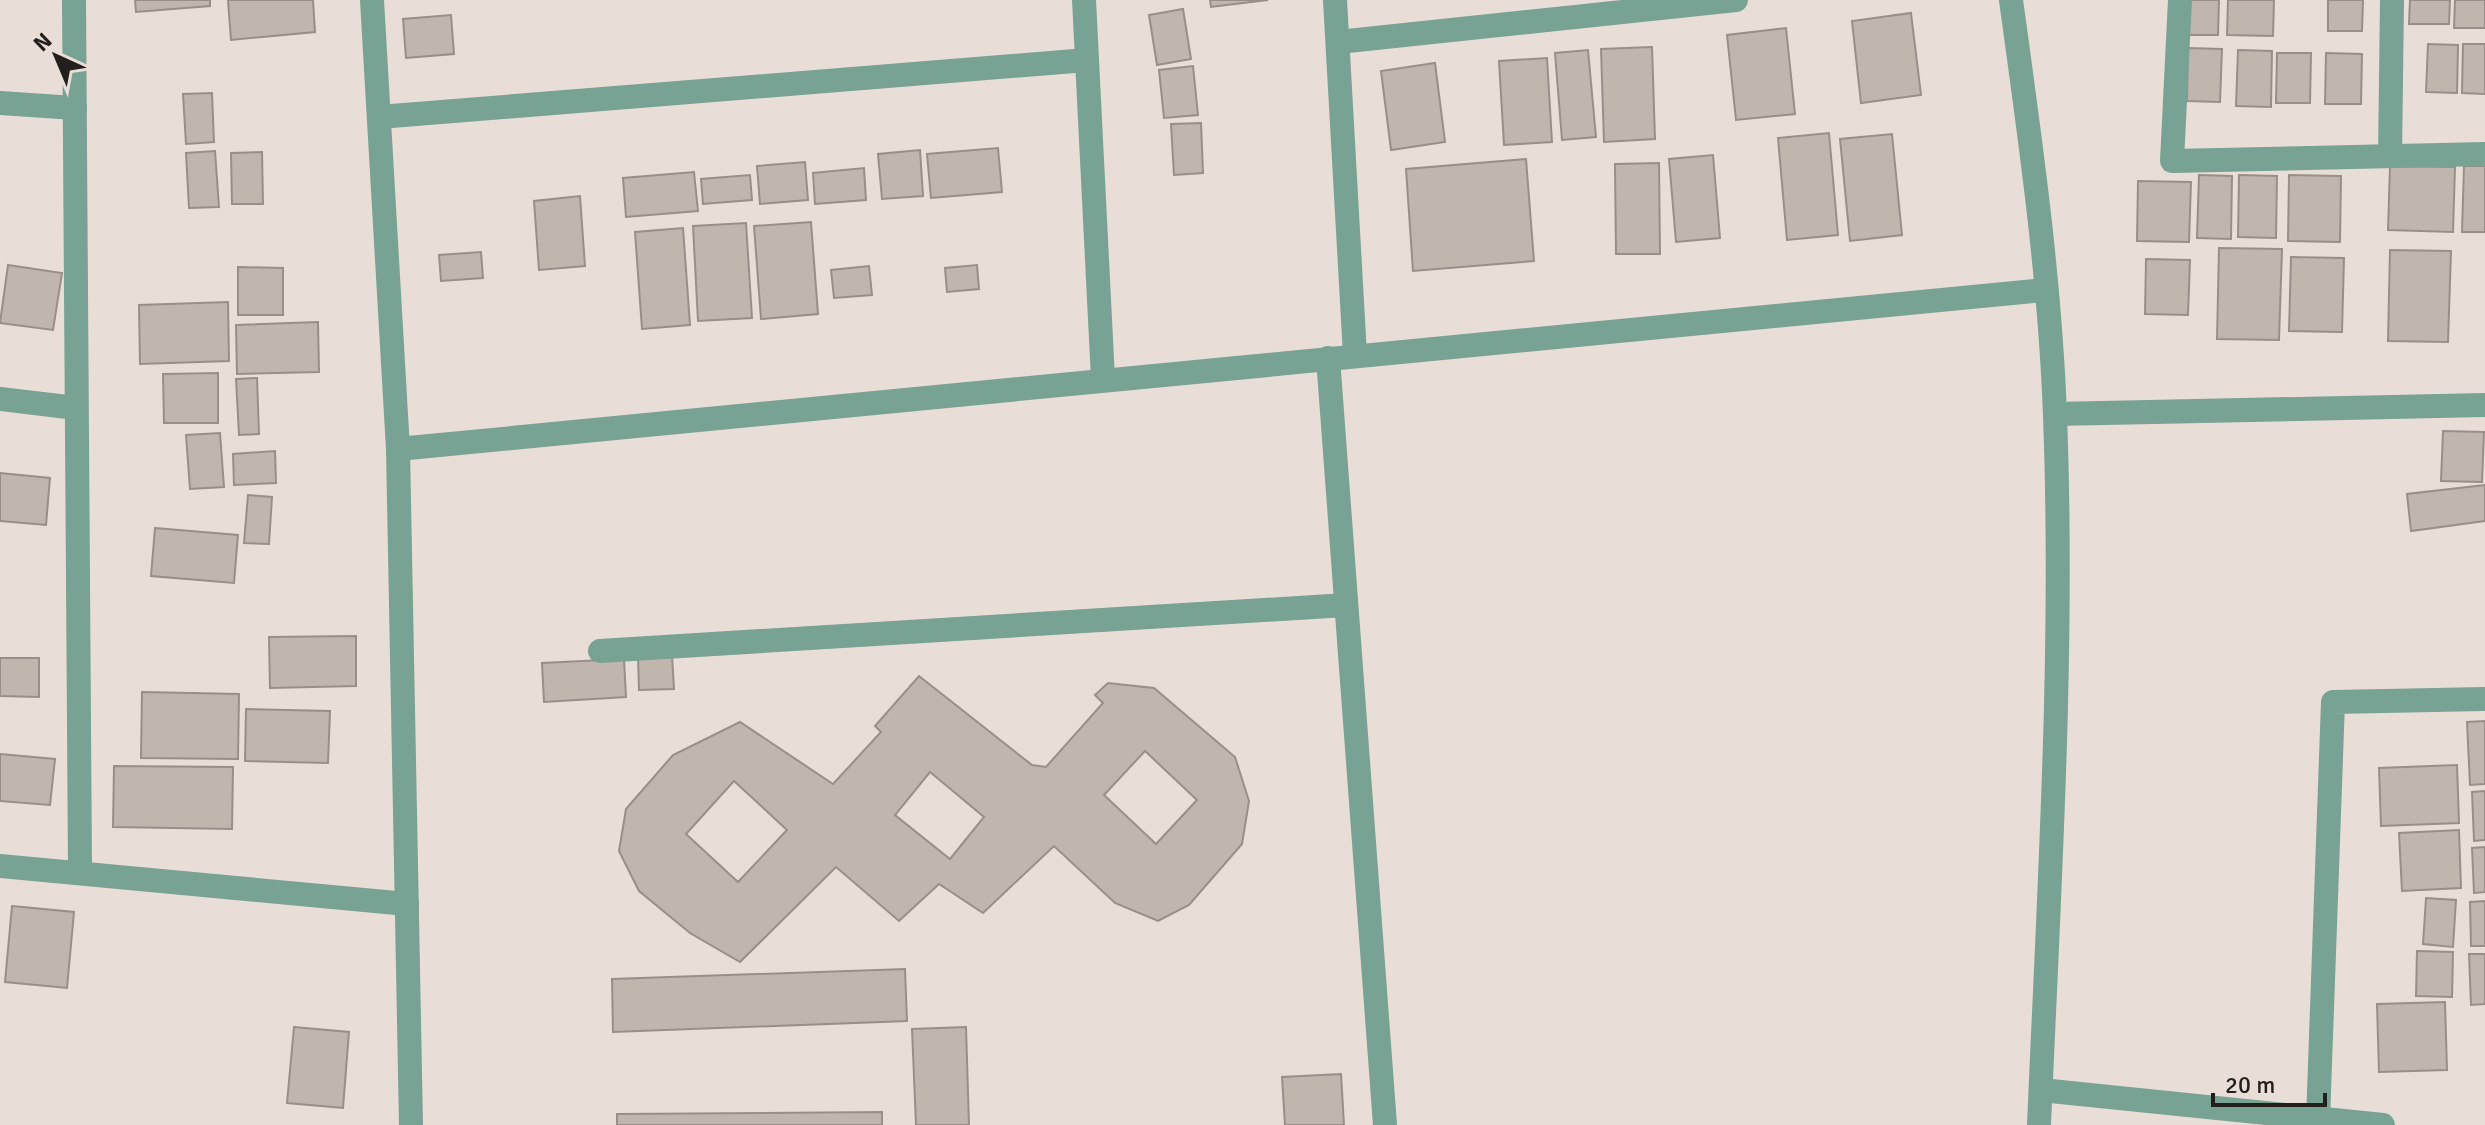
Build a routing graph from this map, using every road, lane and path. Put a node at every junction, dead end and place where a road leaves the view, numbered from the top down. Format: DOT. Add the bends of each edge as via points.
graph roads {
  1 [pos="74,0"];
  2 [pos="372,0"];
  3 [pos="1084,0"];
  4 [pos="1335,0"];
  5 [pos="1736,0"];
  6 [pos="2011,0"];
  7 [pos="2180,0"];
  8 [pos="2392,0"];
  9 [pos="1338,42"];
  10 [pos="1087,60"];
  11 [pos="0,103"];
  12 [pos="75,108"];
  13 [pos="379,117"];
  14 [pos="2485,154"];
  15 [pos="2390,156"];
  16 [pos="2044,290"];
  17 [pos="1355,355"];
  18 [pos="1328,358"];
  19 [pos="1103,379"];
  20 [pos="0,399"];
  21 [pos="2485,405"];
  22 [pos="76,408"];
  23 [pos="2055,414"];
  24 [pos="398,449"];
  25 [pos="1346,605"];
  26 [pos="600,651"];
  27 [pos="2485,699"];
  28 [pos="0,866"];
  29 [pos="80,871"];
  30 [pos="407,904"];
  31 [pos="2041,1090"];
  32 [pos="2318,1120"];
  33 [pos="411,1125"];
  34 [pos="1385,1125"];
  35 [pos="2039,1125"];
  36 [pos="2383,1125"];
  1 -- 12 [label="street"];
  2 -- 13 [label="street"];
  3 -- 10 [label="street"];
  4 -- 9 [label="street"];
  5 -- 9 [label="street"];
  6 -- 16 [label="street"];
  7 -- 15 [label="street" via="2172,161"];
  8 -- 15 [label="street"];
  9 -- 17 [label="street"];
  10 -- 13 [label="street"];
  10 -- 19 [label="street"];
  11 -- 12 [label="street"];
  12 -- 22 [label="street"];
  13 -- 24 [label="street"];
  14 -- 15 [label="street"];
  16 -- 17 [label="street"];
  16 -- 23 [label="street"];
  17 -- 18 [label="street"];
  18 -- 19 [label="street"];
  18 -- 25 [label="street"];
  19 -- 24 [label="street"];
  20 -- 22 [label="street"];
  21 -- 23 [label="street"];
  22 -- 29 [label="street"];
  23 -- 31 [label="street" via="2057,622"];
  24 -- 30 [label="street"];
  25 -- 26 [label="street"];
  25 -- 34 [label="street"];
  27 -- 32 [label="street" via="2333,702"];
  28 -- 29 [label="street"];
  29 -- 30 [label="street"];
  30 -- 33 [label="street"];
  31 -- 32 [label="street"];
  31 -- 35 [label="street"];
  32 -- 36 [label="street"];
}
